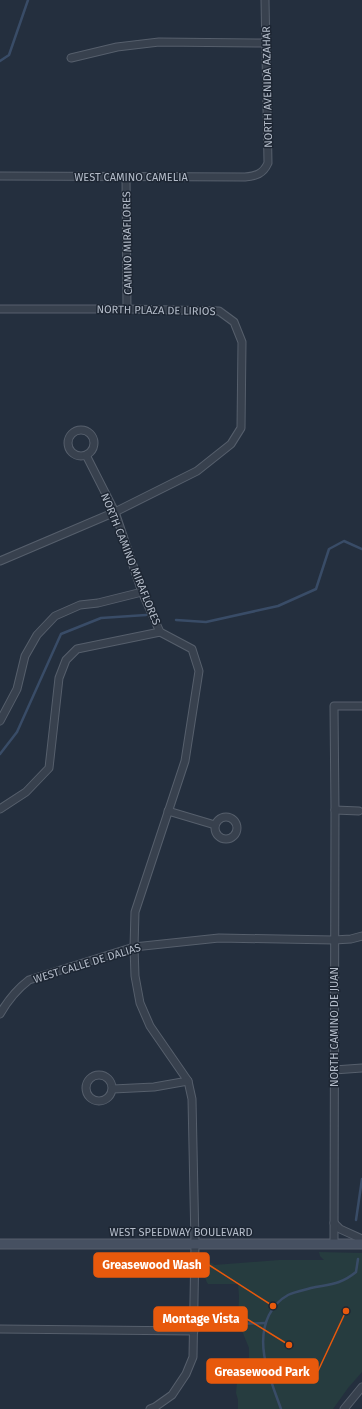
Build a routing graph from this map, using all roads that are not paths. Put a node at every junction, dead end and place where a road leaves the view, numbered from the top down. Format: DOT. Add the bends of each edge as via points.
graph roads {
  1 [pos="265,0"];
  2 [pos="266,42"];
  3 [pos="71,58"];
  4 [pos="264,173"];
  5 [pos="0,176"];
  6 [pos="126,178"];
  7 [pos="0,309"];
  8 [pos="127,309"];
  9 [pos="86,455"];
  10 [pos="115,512"];
  11 [pos="0,561"];
  12 [pos="142,592"];
  13 [pos="160,632"];
  14 [pos="362,706"];
  15 [pos="0,721"];
  16 [pos="0,809"];
  17 [pos="335,810"];
  18 [pos="168,811"];
  19 [pos="359,811"];
  20 [pos="215,825"];
  21 [pos="362,936"];
  22 [pos="334,940"];
  23 [pos="134,947"];
  24 [pos="0,1014"];
  25 [pos="362,1068"];
  26 [pos="334,1070"];
  27 [pos="188,1081"];
  28 [pos="113,1089"];
  29 [pos="334,1223"];
  30 [pos="362,1240"];
  31 [pos="0,1244"];
  32 [pos="195,1244"];
  33 [pos="334,1244"];
  34 [pos="362,1244"];
  35 [pos="0,1329"];
  36 [pos="194,1331"];
  37 [pos="362,1387"];
  38 [pos="150,1409"];
  39 [pos="344,1409"];
  1 -- 2 [label="street, NORTH AVENIDA AZAHAR"];
  2 -- 3 [label="street" via="159,42 117,47"];
  2 -- 4 [label="street, NORTH AVENIDA AZAHAR" via="268,163"];
  4 -- 6 [label="street, WEST CAMINO CAMELIA" via="245,178"];
  5 -- 6 [label="street, WEST CAMINO CAMELIA"];
  6 -- 8 [label="street, CAMINO MIRAFLORES"];
  7 -- 8 [label="street, NORTH PLAZA DE LIRIOS"];
  8 -- 10 [label="street, NORTH PLAZA DE LIRIOS" via="219,310 234,322 242,342 242,428 231,444 197,471"];
  9 -- 10 [label="street, NORTH CAMINO MIRAFLORES"];
  10 -- 11 [label="street, NORTH PLAZA DE LIRIOS"];
  10 -- 12 [label="street, NORTH CAMINO MIRAFLORES"];
  12 -- 13 [label="street, NORTH CAMINO MIRAFLORES"];
  12 -- 15 [label="street" via="80,605 55,616 37,635 25,656 17,689"];
  13 -- 16 [label="street" via="77,649 66,660 59,678 48,768 26,792"];
  13 -- 18 [label="street, NORTH CAMINO MIRAFLORES" via="192,649 199,671 185,761"];
  14 -- 17 [label="street, NORTH CAMINO DE JUAN" via="334,706"];
  17 -- 19 [label="street"];
  17 -- 22 [label="street, NORTH CAMINO DE JUAN"];
  18 -- 20 [label="street"];
  18 -- 23 [label="street, NORTH CAMINO MIRAFLORES" via="135,912"];
  21 -- 22 [label="street"];
  22 -- 23 [label="street, WEST CALLE DE DALIAS" via="219,938"];
  22 -- 26 [label="street, NORTH CAMINO DE JUAN"];
  23 -- 24 [label="street, WEST CALLE DE DALIAS" via="29,980 17,989"];
  23 -- 27 [label="street, NORTH CAMINO MIRAFLORES" via="135,976 140,1003 150,1026"];
  25 -- 26 [label="street"];
  26 -- 29 [label="street, NORTH CAMINO DE JUAN"];
  27 -- 28 [label="street" via="154,1087"];
  27 -- 32 [label="street, NORTH CAMINO MIRAFLORES" via="192,1099"];
  29 -- 30 [label="street" via="340,1230"];
  29 -- 33 [label="street, NORTH CAMINO DE JUAN"];
  31 -- 32 [label="main road, WEST SPEEDWAY BOULEVARD"];
  32 -- 33 [label="main road, WEST SPEEDWAY BOULEVARD"];
  32 -- 36 [label="street, NORTH CAMINO MIRAFLORES"];
  33 -- 34 [label="main road, WEST SPEEDWAY BOULEVARD"];
  35 -- 36 [label="street"];
  36 -- 38 [label="street, NORTH CAMINO MIRAFLORES" via="193,1357 186,1374 172,1395"];
  37 -- 39 [label="street"];
}
